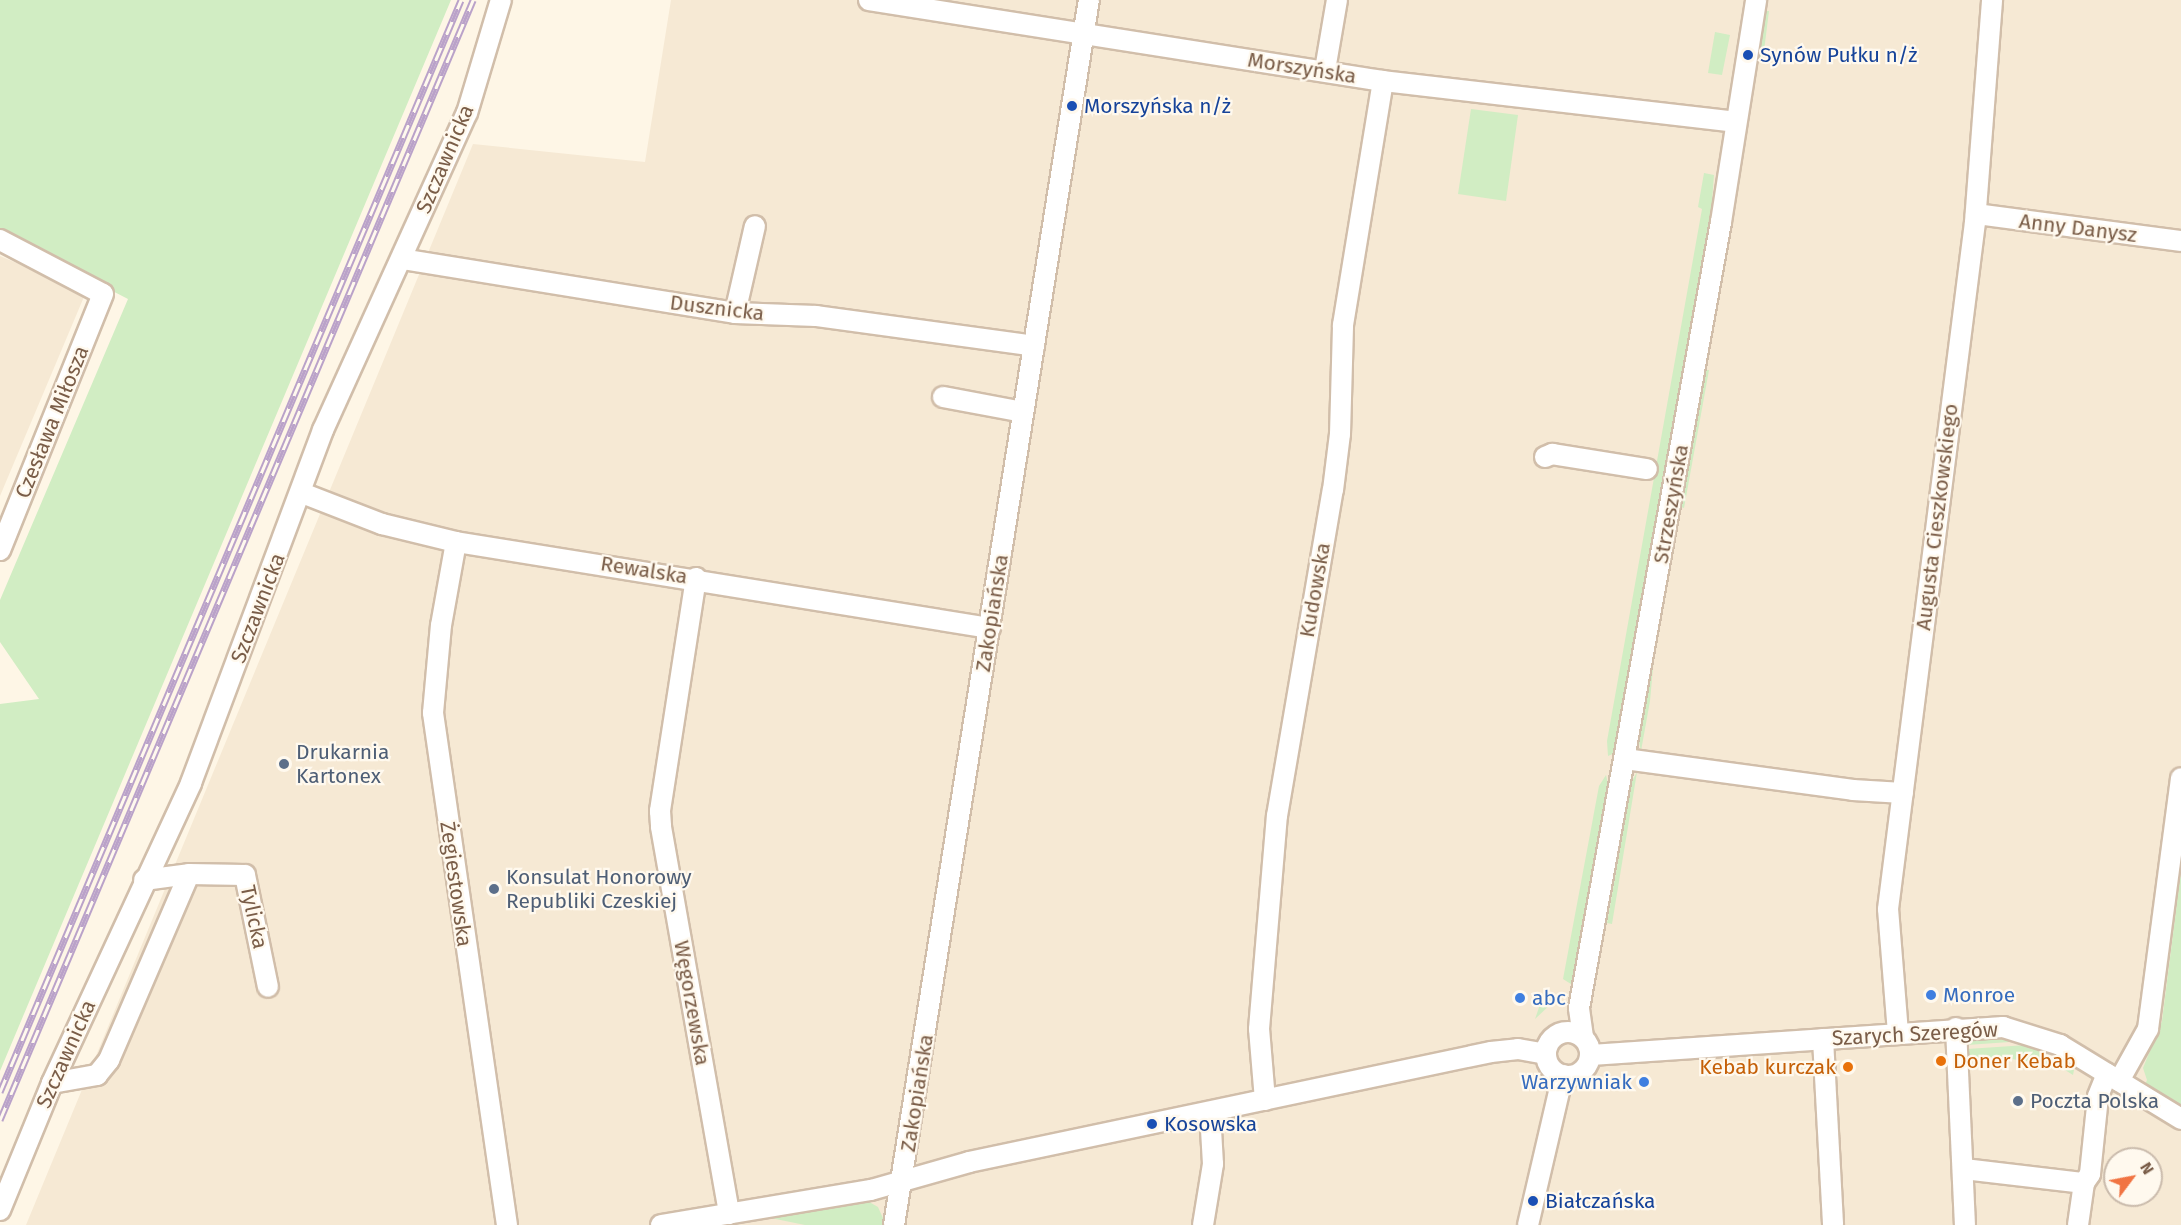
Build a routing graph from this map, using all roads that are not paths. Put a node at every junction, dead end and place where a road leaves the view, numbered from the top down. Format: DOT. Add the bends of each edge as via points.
graph roads {
  1 [pos="501,0"];
  2 [pos="869,0"];
  3 [pos="1089,0"];
  4 [pos="1337,0"];
  5 [pos="1756,0"];
  6 [pos="1992,0"];
  7 [pos="1082,36"];
  8 [pos="1325,70"];
  9 [pos="1383,81"];
  10 [pos="1736,122"];
  11 [pos="1976,214"];
  12 [pos="755,226"];
  13 [pos="0,240"];
  14 [pos="2181,241"];
  15 [pos="402,260"];
  16 [pos="735,313"];
  17 [pos="1034,346"];
  18 [pos="943,397"];
  19 [pos="1023,412"];
  20 [pos="1545,457"];
  21 [pos="1647,469"];
  22 [pos="302,493"];
  23 [pos="456,542"];
  24 [pos="0,550"];
  25 [pos="696,578"];
  26 [pos="990,628"];
  27 [pos="1625,759"];
  28 [pos="2181,778"];
  29 [pos="1903,793"];
  30 [pos="189,874"];
  31 [pos="144,880"];
  32 [pos="268,987"];
  33 [pos="1579,1008"];
  34 [pos="1956,1028"];
  35 [pos="1898,1033"];
  36 [pos="1558,1034"];
  37 [pos="1583,1037"];
  38 [pos="1823,1039"];
  39 [pos="1546,1054"];
  40 [pos="1591,1055"];
  41 [pos="1563,1075"];
  42 [pos="2113,1077"];
  43 [pos="52,1083"];
  44 [pos="1265,1100"];
  45 [pos="1210,1112"];
  46 [pos="2181,1119"];
  47 [pos="1964,1169"];
  48 [pos="903,1179"];
  49 [pos="2084,1183"];
  50 [pos="0,1210"];
  51 [pos="729,1214"];
  52 [pos="507,1225"];
  53 [pos="661,1225"];
  54 [pos="894,1225"];
  55 [pos="1203,1225"];
  56 [pos="1528,1225"];
  57 [pos="1833,1225"];
  58 [pos="1965,1225"];
  59 [pos="2078,1225"];
  1 -- 15 [label="street, Szczawnicka" via="467,113"];
  2 -- 7 [label="street, Morszyńska"];
  3 -- 7 [label="street, Zakopiańska"];
  4 -- 8 [label="street"];
  5 -- 10 [label="street, Strzeszyńska"];
  6 -- 11 [label="street, Augusta Cieszkowskiego"];
  7 -- 8 [label="street, Morszyńska"];
  7 -- 17 [label="street, Zakopiańska"];
  8 -- 9 [label="street, Morszyńska"];
  9 -- 10 [label="street, Morszyńska"];
  9 -- 44 [label="street, Kudowska" via="1343,325 1340,434 1332,490 1277,816 1259,1029"];
  10 -- 27 [label="street, Strzeszyńska"];
  11 -- 14 [label="street, Anny Danysz"];
  11 -- 29 [label="street, Augusta Cieszkowskiego"];
  12 -- 16 [label="street"];
  13 -- 24 [label="street, Czesława Miłosza" via="103,294"];
  15 -- 16 [label="street, Dusznicka"];
  15 -- 22 [label="street, Szczawnicka" via="323,430"];
  16 -- 17 [label="street, Dusznicka" via="816,316"];
  17 -- 19 [label="street, Zakopiańska"];
  18 -- 19 [label="street"];
  19 -- 26 [label="street, Zakopiańska"];
  20 -- 21 [label="street" via="1552,454"];
  22 -- 23 [label="street, Rewalska" via="382,524"];
  22 -- 31 [label="street, Szczawnicka" via="191,783"];
  23 -- 25 [label="street, Rewalska"];
  23 -- 52 [label="street, Żegiestowska" via="441,625 433,713"];
  25 -- 26 [label="street, Rewalska"];
  25 -- 51 [label="street, Węgorzewska" via="660,811"];
  26 -- 48 [label="street, Zakopiańska"];
  27 -- 29 [label="street" via="1853,790"];
  27 -- 33 [label="street, Strzeszyńska"];
  28 -- 42 [label="street" via="2148,1029"];
  29 -- 35 [label="street, Augusta Cieszkowskiego" via="1888,909"];
  30 -- 31 [label="street, Tylicka"];
  30 -- 32 [label="street, Tylicka" via="245,875"];
  30 -- 43 [label="street" via="109,1060 98,1075"];
  31 -- 43 [label="street, Szczawnicka"];
  33 -- 36 [label="street, Strzeszyńska"];
  33 -- 37 [label="street, Strzeszyńska"];
  34 -- 35 [label="street, Szarych Szeregów"];
  34 -- 42 [label="street, Szarych Szeregów" via="2023,1031 2060,1045"];
  34 -- 47 [label="street"];
  35 -- 38 [label="street, Szarych Szeregów"];
  36 -- 37 [label="street" via="1571,1032"];
  36 -- 39 [label="street"];
  37 -- 40 [label="street"];
  38 -- 40 [label="street, Szarych Szeregów"];
  38 -- 57 [label="street"];
  39 -- 41 [label="street" via="1551,1067"];
  39 -- 44 [label="street" via="1505,1050"];
  40 -- 41 [label="street" via="1581,1072"];
  41 -- 56 [label="street"];
  42 -- 46 [label="street, Szarych Szeregów"];
  42 -- 49 [label="street" via="2098,1096 2090,1174"];
  43 -- 50 [label="street, Szczawnicka"];
  44 -- 45 [label="street"];
  45 -- 48 [label="street"];
  45 -- 55 [label="street" via="1214,1164"];
  47 -- 49 [label="street"];
  47 -- 58 [label="street"];
  48 -- 51 [label="street" via="871,1190"];
  48 -- 54 [label="street, Zakopiańska"];
  49 -- 59 [label="street"];
  51 -- 53 [label="street"];
}
